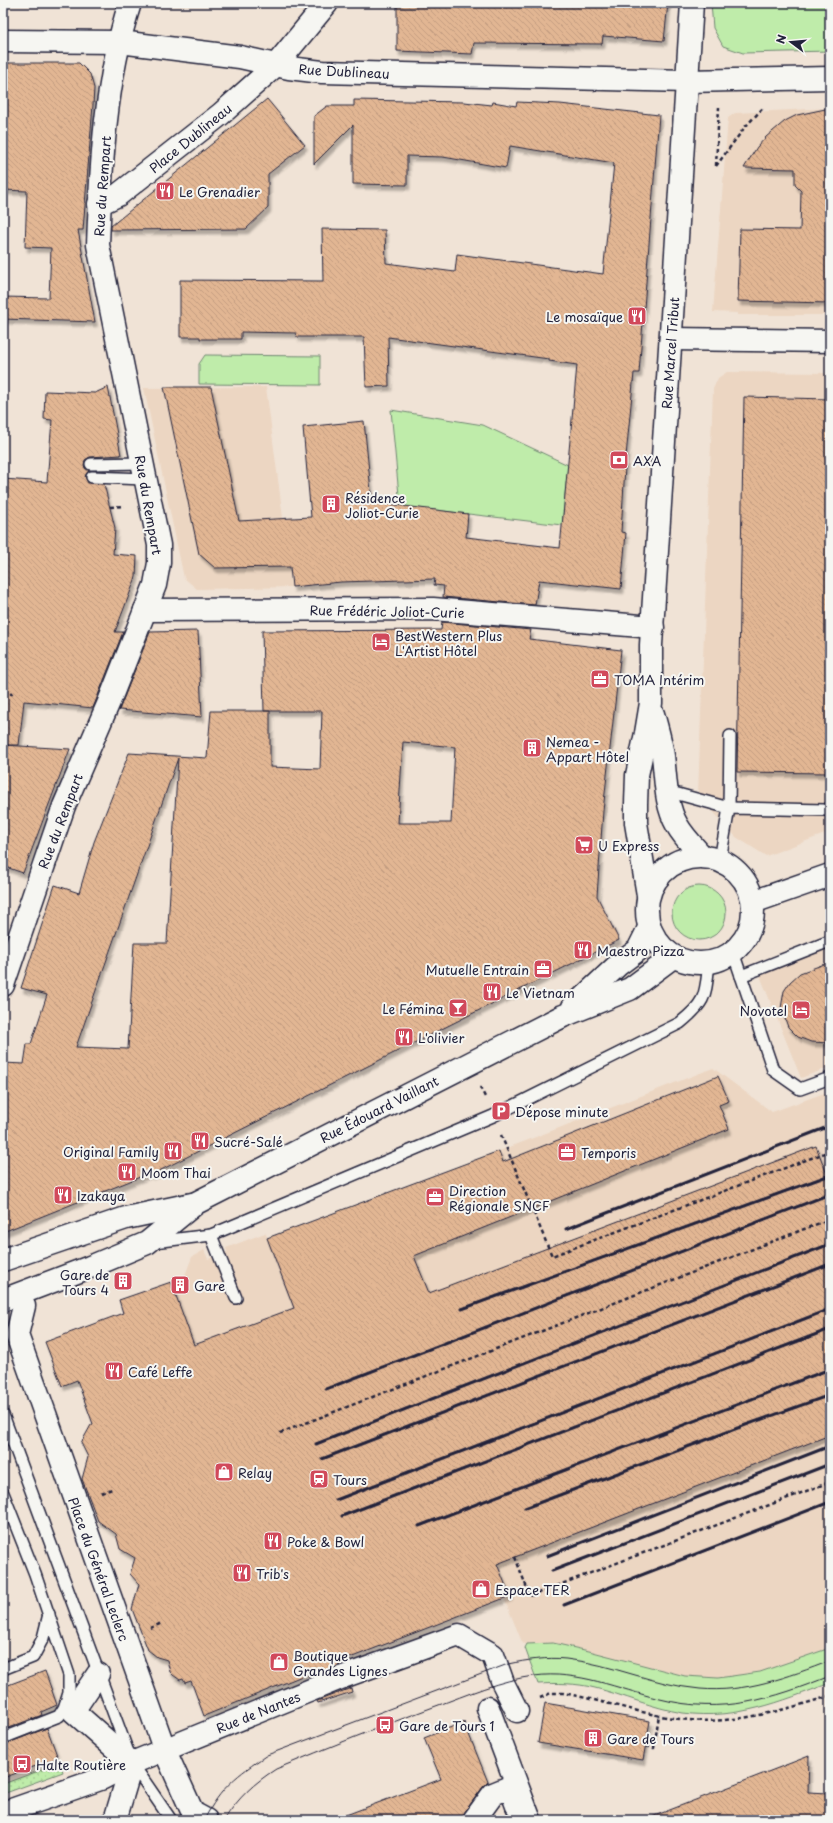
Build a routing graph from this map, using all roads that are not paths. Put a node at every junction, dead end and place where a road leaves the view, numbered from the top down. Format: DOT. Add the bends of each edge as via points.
graph roads {
  1 [pos="130,3"];
  2 [pos="327,3"];
  3 [pos="692,3"];
  4 [pos="3,41"];
  5 [pos="120,42"];
  6 [pos="276,65"];
  7 [pos="830,78"];
  8 [pos="687,80"];
  9 [pos="99,204"];
  10 [pos="671,339"];
  11 [pos="830,341"];
  12 [pos="91,464"];
  13 [pos="144,471"];
  14 [pos="92,477"];
  15 [pos="144,610"];
  16 [pos="653,627"];
  17 [pos="651,703"];
  18 [pos="730,736"];
  19 [pos="667,791"];
  20 [pos="730,808"];
  21 [pos="830,808"];
  22 [pos="711,858"];
  23 [pos="830,875"];
  24 [pos="648,894"];
  25 [pos="753,902"];
  26 [pos="649,928"];
  27 [pos="830,941"];
  28 [pos="733,952"];
  29 [pos="673,957"];
  30 [pos="709,962"];
  31 [pos="741,976"];
  32 [pos="3,985"];
  33 [pos="563,1016"];
  34 [pos="830,1078"];
  35 [pos="196,1203"];
  36 [pos="211,1235"];
  37 [pos="147,1243"];
  38 [pos="3,1260"];
  39 [pos="236,1298"];
  40 [pos="3,1300"];
  41 [pos="24,1306"];
  42 [pos="3,1415"];
  43 [pos="3,1493"];
  44 [pos="49,1613"];
  45 [pos="3,1669"];
  46 [pos="98,1674"];
  47 [pos="71,1702"];
  48 [pos="517,1711"];
  49 [pos="491,1716"];
  50 [pos="3,1738"];
  51 [pos="165,1750"];
  52 [pos="132,1763"];
  53 [pos="3,1812"];
  54 [pos="115,1820"];
  55 [pos="171,1820"];
  56 [pos="206,1820"];
  57 [pos="474,1820"];
  58 [pos="522,1820"];
  59 [pos="530,1820"];
  1 -- 5 [label="street, Rue du Rempart"];
  2 -- 6 [label="street, Place Dublineau"];
  3 -- 8 [label="street, Rue Marcel Tribut"];
  4 -- 5 [label="street, Rue Dublineau"];
  5 -- 6 [label="street, Rue Dublineau" via="240,57"];
  5 -- 9 [label="street, Rue du Rempart" via="109,95"];
  6 -- 8 [label="street, Rue Dublineau" via="322,72"];
  6 -- 9 [label="street, Place Dublineau" via="215,119 118,195"];
  7 -- 8 [label="street, Rue Dublineau"];
  8 -- 10 [label="street, Rue Marcel Tribut"];
  9 -- 13 [label="street, Rue du Rempart" via="100,259"];
  10 -- 11 [label="street"];
  10 -- 16 [label="street, Rue Marcel Tribut"];
  12 -- 13 [label="lane"];
  13 -- 14 [label="lane"];
  13 -- 15 [label="street, Rue du Rempart" via="159,545 155,585"];
  15 -- 16 [label="street, Rue Frédéric Joliot-Curie" via="433,609"];
  15 -- 32 [label="street, Rue du Rempart" via="64,806"];
  16 -- 17 [label="street, Rue Marcel Tribut"];
  17 -- 19 [label="street, Rue Marcel Tribut" via="663,755"];
  17 -- 24 [label="street, Rue Marcel Tribut" via="637,775 636,804 636,823"];
  18 -- 20 [label="lane"];
  19 -- 20 [label="lane"];
  19 -- 22 [label="street, Rue Marcel Tribut" via="676,824 687,840"];
  20 -- 21 [label="lane"];
  20 -- 22 [label="lane"];
  22 -- 24 [label="street" via="683,858 667,867"];
  22 -- 25 [label="street" via="736,870 748,885"];
  23 -- 25 [label="street"];
  24 -- 26 [label="street" via="646,911"];
  25 -- 28 [label="street" via="750,927 745,938"];
  26 -- 29 [label="street" via="663,949"];
  26 -- 33 [label="street, Rue Édouard Vaillant" via="638,950"];
  27 -- 31 [label="lane"];
  28 -- 30 [label="street" via="722,959"];
  28 -- 31 [label="lane"];
  29 -- 30 [label="street" via="697,963"];
  29 -- 33 [label="street, Rue Édouard Vaillant" via="630,989"];
  30 -- 36 [label="lane" via="705,995 696,1010 680,1023 493,1116"];
  31 -- 34 [label="lane" via="773,1070 800,1089"];
  33 -- 35 [label="street, Rue Édouard Vaillant"];
  35 -- 37 [label="street, Rue Édouard Vaillant"];
  35 -- 38 [label="street, Rue Édouard Vaillant" via="126,1218"];
  36 -- 37 [label="lane"];
  36 -- 39 [label="lane"];
  37 -- 40 [label="street, Rue Édouard Vaillant"];
  41 -- 51 [label="street, Place du Général Leclerc" via="17,1335"];
  42 -- 46 [label="lane"];
  43 -- 44 [label="lane"];
  44 -- 45 [label="lane" via="44,1638 33,1657"];
  44 -- 47 [label="lane" via="69,1675"];
  46 -- 47 [label="street"];
  46 -- 52 [label="lane"];
  47 -- 50 [label="lane" via="59,1716"];
  47 -- 52 [label="street"];
  48 -- 51 [label="street, Rue de Nantes" via="493,1655 458,1635 343,1677"];
  49 -- 59 [label="street"];
  51 -- 52 [label="street, Rue de Nantes"];
  51 -- 56 [label="street, Place du Général Leclerc" via="193,1813"];
  52 -- 53 [label="street" via="103,1778"];
  52 -- 54 [label="street"];
  52 -- 55 [label="lane"];
  57 -- 58 [label="street" via="493,1794 510,1787"];
}
